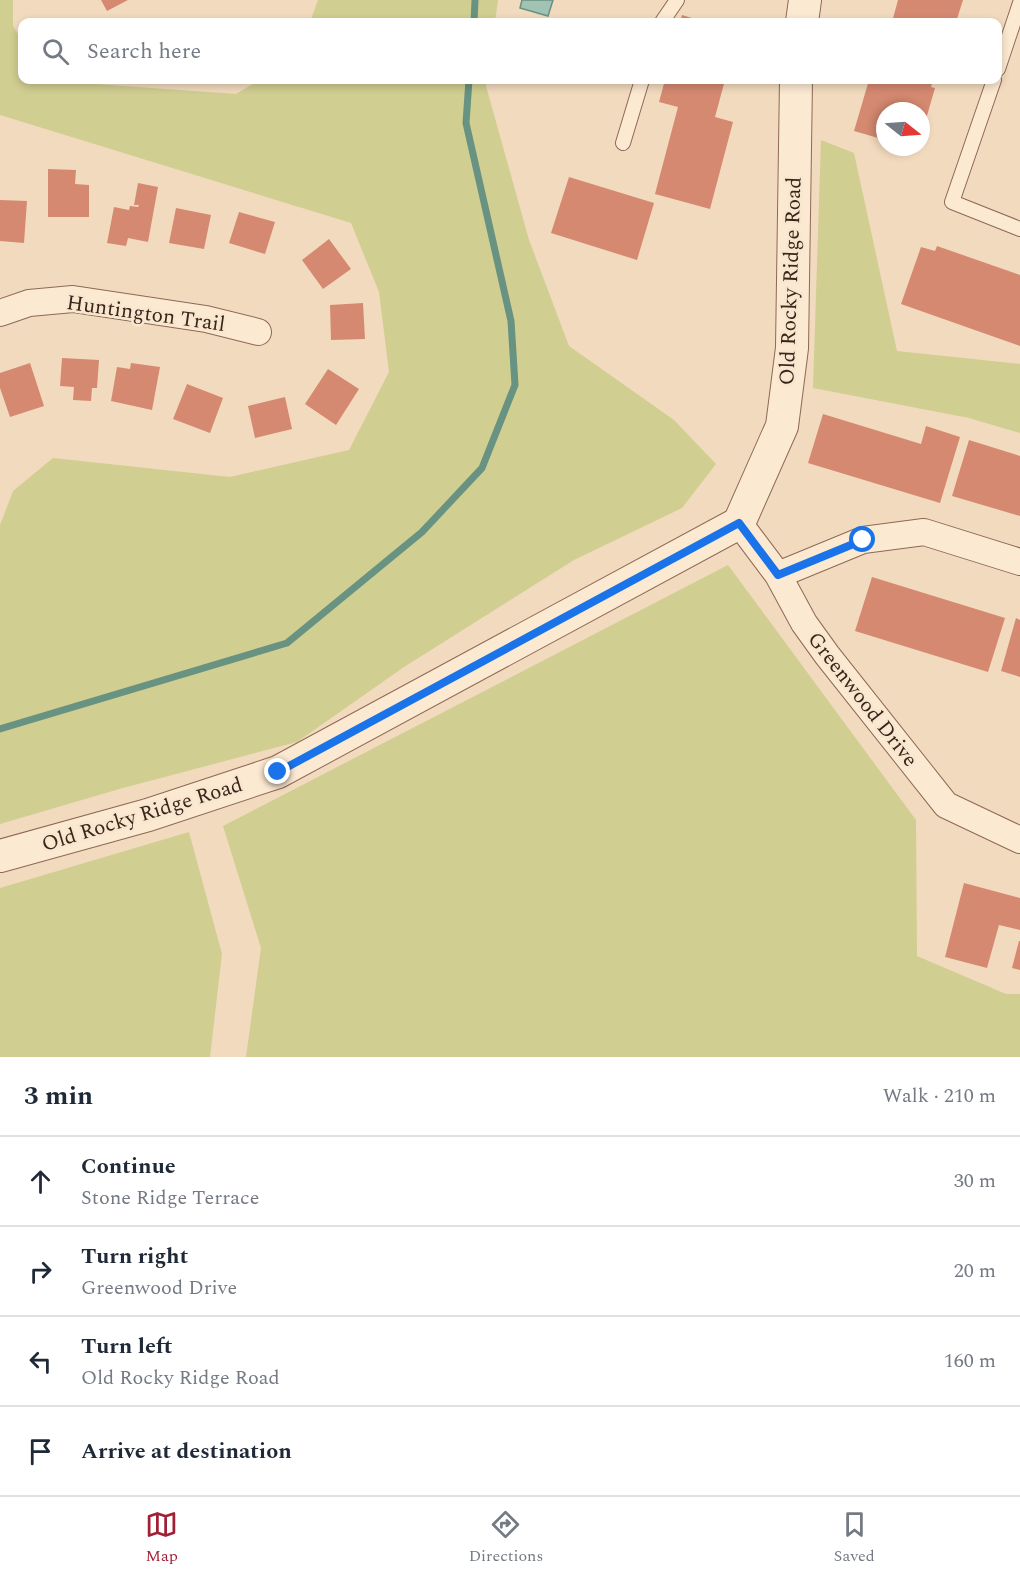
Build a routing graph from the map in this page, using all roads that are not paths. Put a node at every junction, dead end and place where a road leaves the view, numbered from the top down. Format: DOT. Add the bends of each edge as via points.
graph roads {
  1 [pos="677,0"];
  2 [pos="805,0"];
  3 [pos="1020,3"];
  4 [pos="665,18"];
  5 [pos="803,18"];
  6 [pos="1002,57"];
  7 [pos="641,84"];
  8 [pos="796,84"];
  9 [pos="993,84"];
  10 [pos="623,143"];
  11 [pos="1020,229"];
  12 [pos="0,313"];
  13 [pos="258,332"];
  14 [pos="739,523"];
  15 [pos="1020,562"];
  16 [pos="778,575"];
  17 [pos="1020,840"];
  18 [pos="0,856"];
  1 -- 4 [label="lane"];
  2 -- 5 [label="street"];
  3 -- 6 [label="lane"];
  7 -- 10 [label="lane"];
  8 -- 14 [label="street, Old Rocky Ridge Road" via="792,348 782,426"];
  9 -- 11 [label="lane" via="952,202"];
  12 -- 13 [label="street, Huntington Trail" via="29,303 73,299 206,319"];
  14 -- 16 [label="street, Greenwood Drive"];
  14 -- 18 [label="street, Old Rocky Ridge Road" via="278,772 148,815"];
  15 -- 16 [label="street" via="924,532 863,540"];
  16 -- 17 [label="street, Greenwood Drive" via="827,655 946,805"];
}
